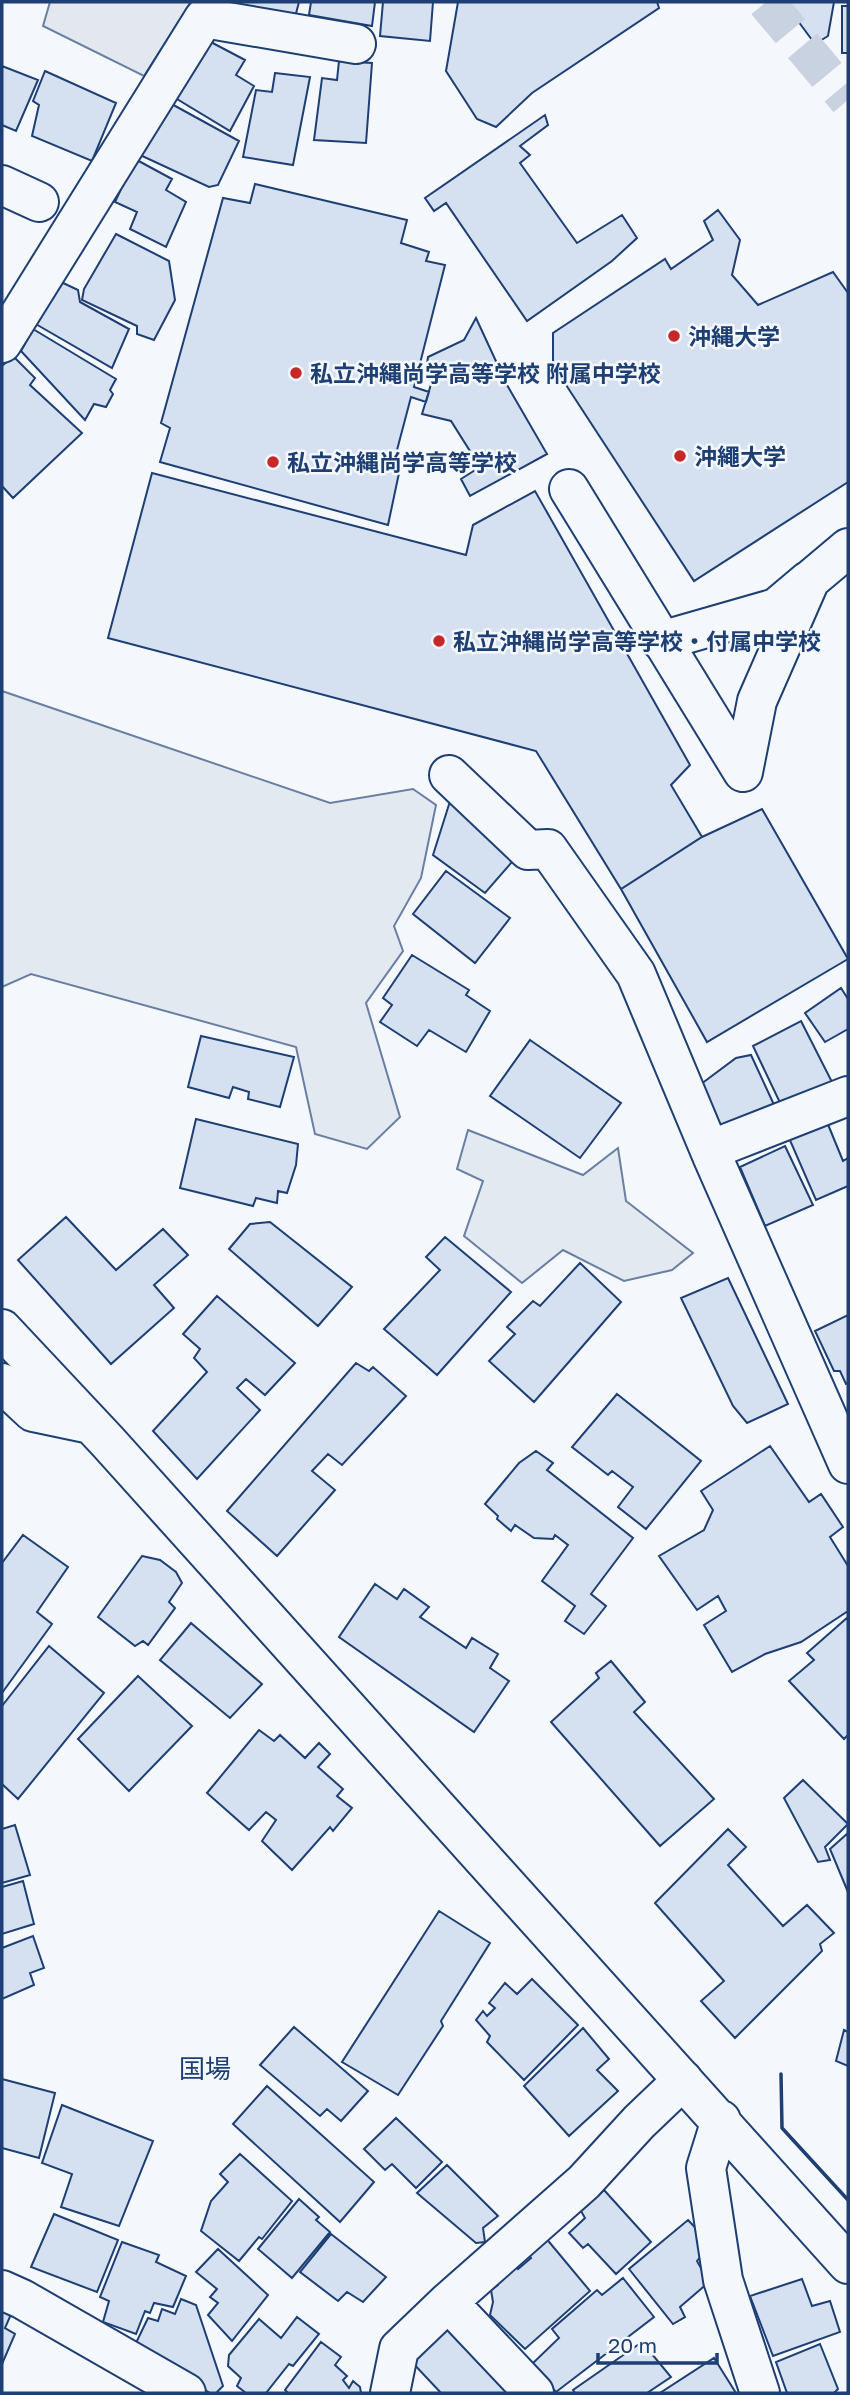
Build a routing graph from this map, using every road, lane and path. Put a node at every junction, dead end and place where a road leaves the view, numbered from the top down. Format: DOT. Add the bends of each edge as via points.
graph roads {
  1 [pos="356,44"];
  2 [pos="2,185"];
  3 [pos="39,202"];
  4 [pos="2,342"];
  5 [pos="569,489"];
  6 [pos="848,548"];
  7 [pos="810,580"];
  8 [pos="662,641"];
  9 [pos="449,775"];
  10 [pos="848,1096"];
  11 [pos="710,1150"];
  12 [pos="2,1329"];
  13 [pos="2,1383"];
  14 [pos="837,1407"];
  15 [pos="90,1424"];
  16 [pos="848,1464"];
  17 [pos="684,2080"];
  18 [pos="721,2120"];
  19 [pos="848,2264"];
  20 [pos="2,2290"];
  21 [pos="448,2302"];
  22 [pos="186,2393"];
  23 [pos="390,2393"];
  24 [pos="534,2393"];
  25 [pos="760,2393"];
  1 -- 4 [label="street" via="204,18"];
  2 -- 3 [label="street"];
  5 -- 8 [label="street"];
  6 -- 7 [label="street"];
  7 -- 8 [label="street" via="776,608"];
  7 -- 8 [label="street" via="757,701 743,772"];
  9 -- 11 [label="street" via="528,850 548,849 620,951 636,974"];
  10 -- 11 [label="street"];
  11 -- 14 [label="street"];
  12 -- 15 [label="street"];
  13 -- 15 [label="street" via="33,1412"];
  14 -- 16 [label="street"];
  15 -- 17 [label="street"];
  17 -- 18 [label="street"];
  17 -- 21 [label="street" via="584,2182"];
  18 -- 19 [label="street"];
  18 -- 25 [label="street" via="706,2168 723,2280"];
  20 -- 22 [label="street"];
  21 -- 23 [label="street" via="399,2350"];
  21 -- 24 [label="street"];
}
